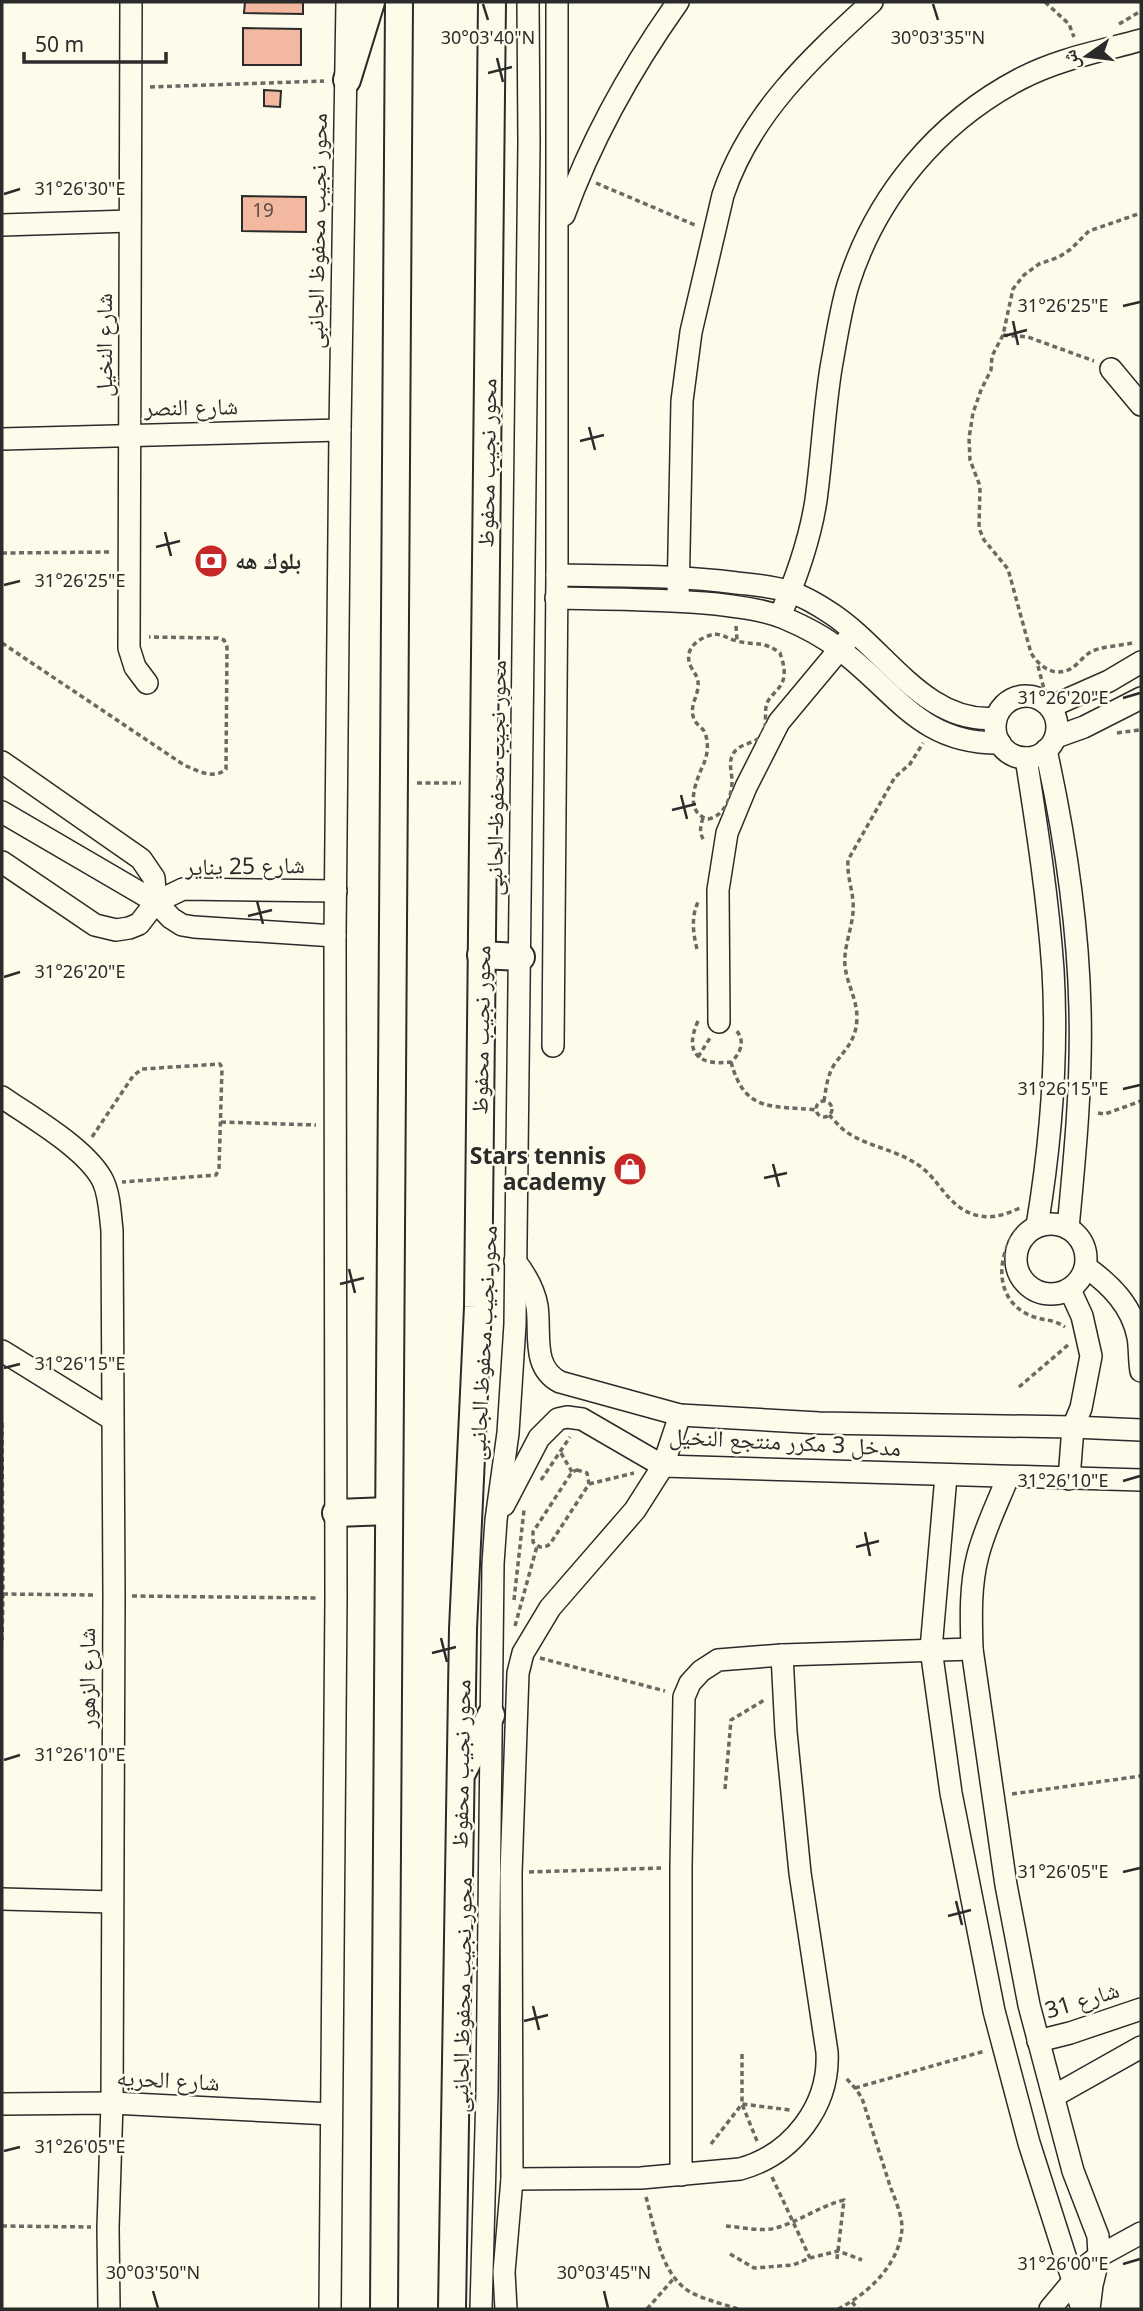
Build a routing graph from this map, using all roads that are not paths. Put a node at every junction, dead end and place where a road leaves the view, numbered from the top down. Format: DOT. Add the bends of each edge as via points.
graph roads {
  1 [pos="131,2"];
  2 [pos="347,2"];
  3 [pos="371,2"];
  4 [pos="399,2"];
  5 [pos="492,2"];
  6 [pos="528,2"];
  7 [pos="557,2"];
  8 [pos="678,2"];
  9 [pos="872,2"];
  10 [pos="1141,40"];
  11 [pos="346,80"];
  12 [pos="130,221"];
  13 [pos="2,225"];
  14 [pos="558,230"];
  15 [pos="1111,369"];
  16 [pos="1141,405"];
  17 [pos="340,430"];
  18 [pos="131,435"];
  19 [pos="2,439"];
  20 [pos="557,575"];
  21 [pos="678,577"];
  22 [pos="790,592"];
  23 [pos="556,598"];
  24 [pos="678,600"];
  25 [pos="780,617"];
  26 [pos="855,631"];
  27 [pos="840,649"];
  28 [pos="1141,653"];
  29 [pos="147,683"];
  30 [pos="1141,698"];
  31 [pos="1044,702"];
  32 [pos="996,718"];
  33 [pos="1000,743"];
  34 [pos="1051,744"];
  35 [pos="1026,758"];
  36 [pos="2,762"];
  37 [pos="2,812"];
  38 [pos="2,862"];
  39 [pos="336,891"];
  40 [pos="156,902"];
  41 [pos="335,936"];
  42 [pos="481,955"];
  43 [pos="521,957"];
  44 [pos="719,1022"];
  45 [pos="553,1046"];
  46 [pos="2,1097"];
  47 [pos="1037,1214"];
  48 [pos="1068,1228"];
  49 [pos="515,1261"];
  50 [pos="1086,1267"];
  51 [pos="1070,1290"];
  52 [pos="2,1351"];
  53 [pos="1141,1371"];
  54 [pos="680,1415"];
  55 [pos="112,1419"];
  56 [pos="1073,1427"];
  57 [pos="1141,1430"];
  58 [pos="663,1466"];
  59 [pos="946,1476"];
  60 [pos="1008,1477"];
  61 [pos="1069,1479"];
  62 [pos="1141,1480"];
  63 [pos="389,1511"];
  64 [pos="337,1513"];
  65 [pos="496,1520"];
  66 [pos="972,1648"];
  67 [pos="931,1649"];
  68 [pos="782,1655"];
  69 [pos="491,1715"];
  70 [pos="460,1775"];
  71 [pos="2,1899"];
  72 [pos="112,1902"];
  73 [pos="1141,2009"];
  74 [pos="1038,2041"];
  75 [pos="1141,2047"];
  76 [pos="1054,2096"];
  77 [pos="112,2103"];
  78 [pos="2,2104"];
  79 [pos="331,2114"];
  80 [pos="681,2175"];
  81 [pos="512,2179"];
  82 [pos="1141,2233"];
  83 [pos="1099,2256"];
  84 [pos="1073,2280"];
  85 [pos="109,2309"];
  86 [pos="330,2309"];
  87 [pos="384,2309"];
  88 [pos="452,2309"];
  89 [pos="481,2309"];
  90 [pos="506,2309"];
  91 [pos="1050,2309"];
  92 [pos="1082,2309"];
  93 [pos="1089,2309"];
  1 -- 12 [label="street, شارع النخيل"];
  2 -- 11 [label="street, محور نجيب محفوظ الجانبى"];
  3 -- 11 [label="main road"];
  4 -- 63 [label="main road"];
  5 -- 42 [label="main road, محور نجيب محفوظ"];
  6 -- 43 [label="street, محور نجيب محفوظ الجانبى"];
  7 -- 14 [label="street"];
  8 -- 14 [label="street" via="625,85 578,175"];
  9 -- 21 [label="street" via="811,59 776,100 730,175 723,195 691,332 682,401"];
  10 -- 22 [label="street" via="1073,58 1021,79 958,120 903,175 863,247 848,286 831,369 814,510"];
  11 -- 17 [label="street, محور نجيب محفوظ الجانبى"];
  12 -- 13 [label="street"];
  12 -- 18 [label="street, شارع النخيل"];
  14 -- 20 [label="street"];
  15 -- 16 [label="street"];
  17 -- 18 [label="street, شارع النصر"];
  17 -- 39 [label="street, محور نجيب محفوظ الجانبى"];
  18 -- 19 [label="street, شارع النصر"];
  18 -- 29 [label="street, شارع النخيل" via="129,648"];
  20 -- 21 [label="street"];
  20 -- 23 [label="street"];
  21 -- 22 [label="street"];
  21 -- 24 [label="street"];
  22 -- 25 [label="street"];
  22 -- 26 [label="street"];
  23 -- 24 [label="street"];
  23 -- 45 [label="street"];
  24 -- 25 [label="street"];
  25 -- 27 [label="street"];
  26 -- 27 [label="street"];
  26 -- 32 [label="street" via="930,701 964,716"];
  27 -- 33 [label="street" via="932,728 964,740"];
  27 -- 44 [label="street" via="779,722 727,833 718,890"];
  28 -- 31 [label="street" via="1108,681"];
  30 -- 34 [label="street"];
  31 -- 32 [label="street" via="1025,695 1013,698"];
  31 -- 34 [label="street" via="1057,726"];
  32 -- 33 [label="street"];
  33 -- 35 [label="street" via="1006,751"];
  34 -- 35 [label="street"];
  34 -- 48 [label="street" via="1075,914 1080,1012 1079,1110"];
  35 -- 47 [label="street" via="1053,971 1051,1122"];
  36 -- 40 [label="street" via="141,859 154,878"];
  37 -- 40 [label="street"];
  38 -- 40 [label="street" via="104,929 139,924"];
  39 -- 40 [label="street, شارع 25 يناير" via="183,889"];
  39 -- 41 [label="street, محور نجيب محفوظ الجانبى"];
  40 -- 41 [label="street" via="182,925"];
  41 -- 64 [label="street, محور نجيب محفوظ الجانبى"];
  42 -- 43 [label="main road"];
  42 -- 70 [label="main road, محور نجيب محفوظ" via="478,1307"];
  43 -- 49 [label="street, محور نجيب محفوظ الجانبى"];
  46 -- 55 [label="street, شارع الزهور" via="82,1154 104,1183 112,1230"];
  47 -- 48 [label="street" via="1047,1224"];
  47 -- 51 [label="street" via="1019,1244 1017,1269 1032,1290 1045,1294"];
  48 -- 50 [label="street" via="1083,1244"];
  49 -- 54 [label="street" via="534,1295 540,1361 547,1373 560,1381"];
  49 -- 65 [label="street, محور نجيب محفوظ الجانبى" via="508,1433"];
  50 -- 51 [label="street"];
  50 -- 53 [label="street" via="1111,1287 1127,1308 1139,1339"];
  51 -- 56 [label="street" via="1082,1316 1091,1356 1082,1408"];
  52 -- 55 [label="street"];
  54 -- 56 [label="street" via="819,1423"];
  54 -- 58 [label="street"];
  55 -- 72 [label="street, شارع الزهور"];
  56 -- 57 [label="street"];
  56 -- 61 [label="street"];
  58 -- 59 [label="street, مدخل 3 مكرر منتجع النخيل"];
  58 -- 65 [label="street, مدخل 3 مكرر منتجع النخيل" via="582,1419 558,1419 539,1438"];
  58 -- 81 [label="street" via="635,1510 550,1608 523,1653 518,1673 511,1873"];
  59 -- 60 [label="street, مدخل 3 مكرر منتجع النخيل"];
  59 -- 67 [label="street"];
  60 -- 61 [label="street, مدخل 3 مكرر منتجع النخيل"];
  60 -- 66 [label="street" via="977,1557"];
  61 -- 62 [label="street, مدخل 3 مكرر منتجع النخيل"];
  63 -- 64 [label="main road"];
  63 -- 87 [label="main road"];
  64 -- 79 [label="street, محور نجيب محفوظ الجانبى"];
  65 -- 69 [label="street, محور نجيب محفوظ الجانبى"];
  66 -- 67 [label="street"];
  66 -- 74 [label="street" via="1017,1945"];
  67 -- 68 [label="street"];
  67 -- 84 [label="street" via="951,1793 982,1956 1033,2155"];
  68 -- 80 [label="street" via="718,1660 690,1682 684,1697"];
  68 -- 80 [label="street" via="798,1861 828,2071 811,2117 790,2142 754,2165"];
  69 -- 70 [label="main road"];
  69 -- 89 [label="street, محور نجيب محفوظ الجانبى"];
  70 -- 88 [label="main road, محور نجيب محفوظ"];
  71 -- 72 [label="street"];
  72 -- 77 [label="street, شارع الزهور"];
  73 -- 74 [label="street, شارع 31"];
  74 -- 76 [label="street"];
  75 -- 76 [label="street"];
  76 -- 83 [label="street" via="1079,2193 1098,2236"];
  77 -- 78 [label="street, شارع الحريه"];
  77 -- 79 [label="street, شارع الحريه"];
  77 -- 85 [label="street, شارع الزهور"];
  79 -- 86 [label="street, محور نجيب محفوظ الجانبى"];
  80 -- 81 [label="street"];
  81 -- 90 [label="street" via="504,2272"];
  82 -- 83 [label="street"];
  83 -- 84 [label="street"];
  83 -- 93 [label="street"];
  84 -- 91 [label="street"];
  84 -- 92 [label="street"];
}
